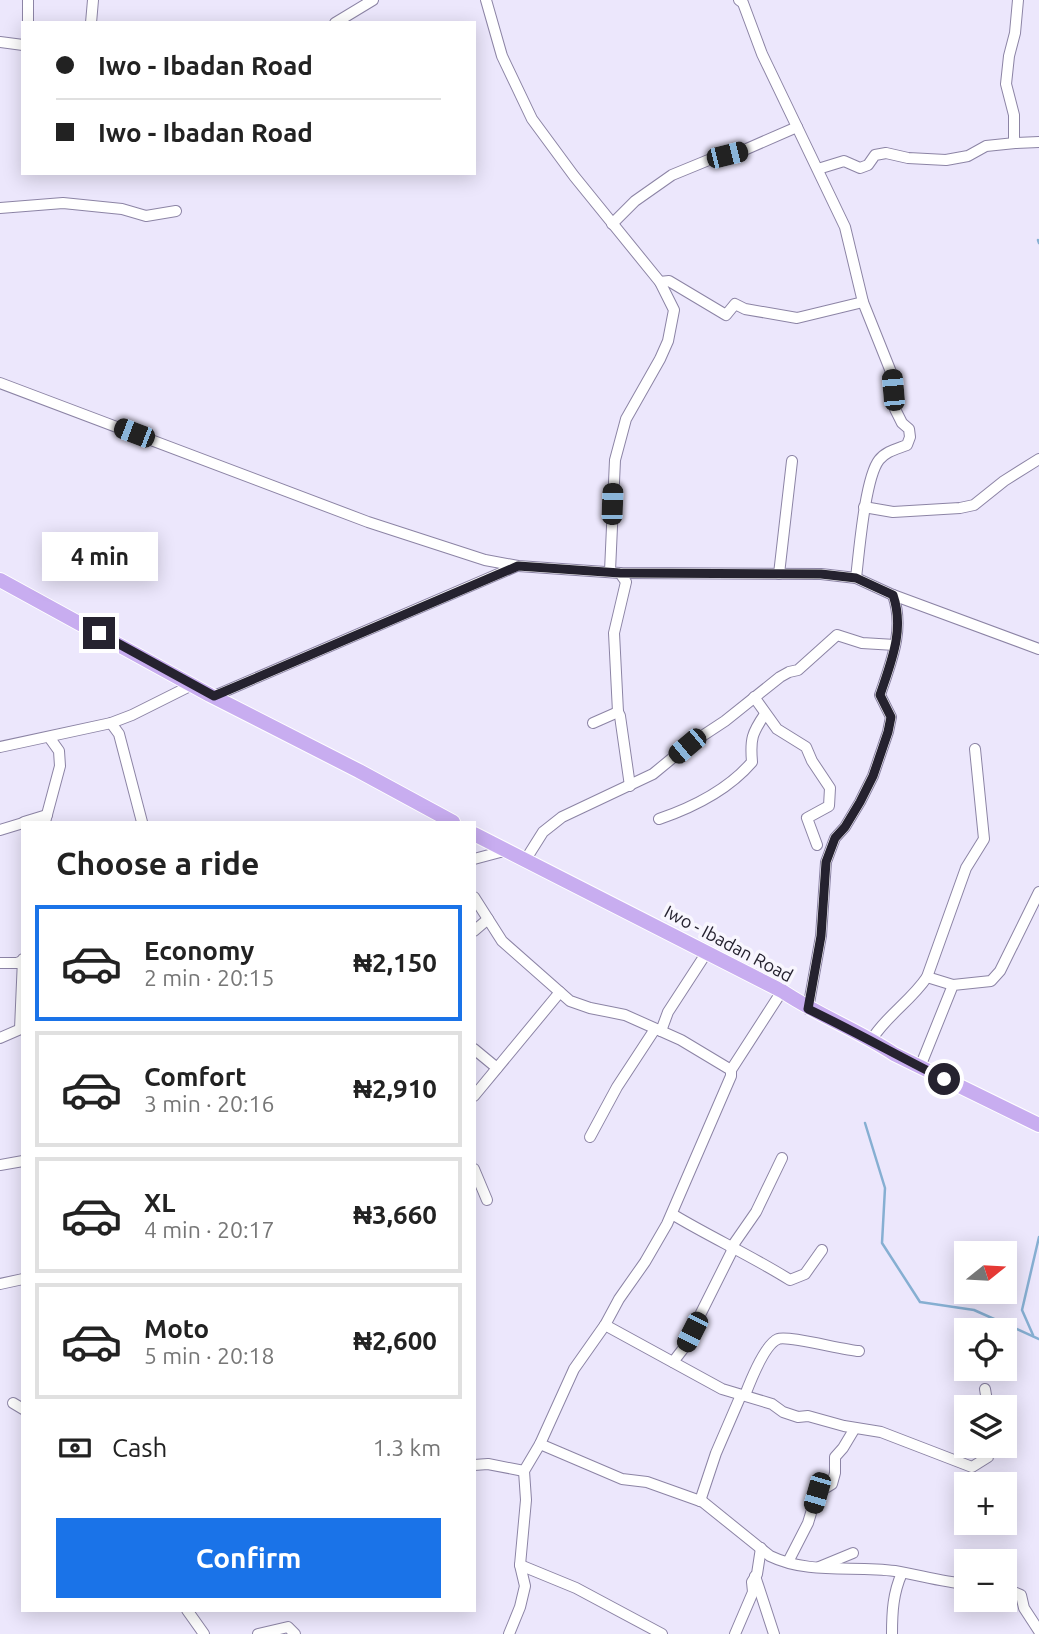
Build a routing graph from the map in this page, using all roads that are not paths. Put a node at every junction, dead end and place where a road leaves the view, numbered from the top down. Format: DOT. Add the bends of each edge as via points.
graph roads {
  1 [pos="28,0"];
  2 [pos="93,0"];
  3 [pos="373,0"];
  4 [pos="486,0"];
  5 [pos="739,0"];
  6 [pos="1018,0"];
  7 [pos="28,21"];
  8 [pos="91,21"];
  9 [pos="338,21"];
  10 [pos="0,42"];
  11 [pos="21,45"];
  12 [pos="797,127"];
  13 [pos="1039,142"];
  14 [pos="1015,143"];
  15 [pos="818,169"];
  16 [pos="0,208"];
  17 [pos="176,211"];
  18 [pos="612,224"];
  19 [pos="660,282"];
  20 [pos="863,302"];
  21 [pos="0,383"];
  22 [pos="1039,459"];
  23 [pos="792,461"];
  24 [pos="864,507"];
  25 [pos="512,553"];
  26 [pos="506,564"];
  27 [pos="518,566"];
  28 [pos="615,572"];
  29 [pos="779,574"];
  30 [pos="856,578"];
  31 [pos="0,580"];
  32 [pos="893,595"];
  33 [pos="895,645"];
  34 [pos="1039,649"];
  35 [pos="192,685"];
  36 [pos="214,696"];
  37 [pos="754,697"];
  38 [pos="618,712"];
  39 [pos="765,714"];
  40 [pos="111,723"];
  41 [pos="593,723"];
  42 [pos="49,737"];
  43 [pos="0,747"];
  44 [pos="975,749"];
  45 [pos="630,786"];
  46 [pos="46,819"];
  47 [pos="659,819"];
  48 [pos="138,821"];
  49 [pos="451,821"];
  50 [pos="21,824"];
  51 [pos="0,830"];
  52 [pos="476,835"];
  53 [pos="817,845"];
  54 [pos="504,851"];
  55 [pos="476,858"];
  56 [pos="526,859"];
  57 [pos="1038,897"];
  58 [pos="476,900"];
  59 [pos="488,919"];
  60 [pos="476,929"];
  61 [pos="707,952"];
  62 [pos="21,961"];
  63 [pos="0,963"];
  64 [pos="927,977"];
  65 [pos="953,985"];
  66 [pos="782,991"];
  67 [pos="560,992"];
  68 [pos="808,1009"];
  69 [pos="21,1029"];
  70 [pos="658,1030"];
  71 [pos="0,1038"];
  72 [pos="872,1039"];
  73 [pos="476,1051"];
  74 [pos="920,1067"];
  75 [pos="497,1068"];
  76 [pos="731,1070"];
  77 [pos="476,1094"];
  78 [pos="1039,1125"];
  79 [pos="590,1137"];
  80 [pos="782,1158"];
  81 [pos="21,1161"];
  82 [pos="0,1165"];
  83 [pos="476,1174"];
  84 [pos="487,1200"];
  85 [pos="672,1214"];
  86 [pos="732,1248"];
  87 [pos="822,1250"];
  88 [pos="21,1279"];
  89 [pos="0,1284"];
  90 [pos="605,1325"];
  91 [pos="859,1351"];
  92 [pos="673,1362"];
  93 [pos="985,1389"];
  94 [pos="743,1395"];
  95 [pos="986,1395"];
  96 [pos="855,1428"];
  97 [pos="540,1444"];
  98 [pos="986,1458"];
  99 [pos="476,1465"];
  100 [pos="524,1471"];
  101 [pos="700,1501"];
  102 [pos="761,1548"];
  103 [pos="852,1553"];
  104 [pos="788,1562"];
  105 [pos="520,1565"];
  106 [pos="819,1567"];
  107 [pos="902,1573"];
  108 [pos="755,1576"];
  109 [pos="954,1582"];
  110 [pos="1017,1593"];
  111 [pos="188,1612"];
  112 [pos="1039,1631"];
  113 [pos="205,1634"];
  114 [pos="258,1634"];
  115 [pos="295,1634"];
  116 [pos="509,1634"];
  117 [pos="662,1634"];
  118 [pos="735,1634"];
  119 [pos="774,1634"];
  120 [pos="892,1634"];
  1 -- 7 [label="street"];
  2 -- 8 [label="street"];
  3 -- 9 [label="street"];
  4 -- 18 [label="street" via="502,56 532,119"];
  5 -- 12 [label="street"];
  6 -- 14 [label="street" via="1006,85"];
  10 -- 11 [label="street"];
  12 -- 15 [label="street"];
  12 -- 18 [label="street" via="672,175"];
  13 -- 14 [label="street"];
  14 -- 15 [label="street" via="986,146 946,160 886,153 875,155 860,168 844,161"];
  15 -- 20 [label="street" via="845,227"];
  16 -- 17 [label="street" via="63,203 146,216"];
  18 -- 19 [label="street"];
  19 -- 20 [label="street" via="669,281 726,314 735,304 797,318"];
  19 -- 28 [label="street" via="674,310 672,327 660,359 626,419 615,460"];
  20 -- 24 [label="street" via="891,372 895,409 910,437 907,445 877,462"];
  21 -- 26 [label="street" via="368,522"];
  22 -- 24 [label="street" via="975,505 893,512"];
  23 -- 29 [label="street"];
  24 -- 30 [label="street"];
  25 -- 26 [label="street"];
  26 -- 27 [label="street"];
  27 -- 28 [label="street"];
  27 -- 36 [label="street"];
  28 -- 29 [label="street"];
  28 -- 38 [label="street" via="626,582 614,633"];
  29 -- 30 [label="street"];
  30 -- 32 [label="street"];
  31 -- 35 [label="main road"];
  32 -- 33 [label="street" via="898,608"];
  32 -- 34 [label="street"];
  33 -- 37 [label="street" via="862,643 837,635 798,670"];
  33 -- 68 [label="street" via="880,695 891,717 888,732 873,776 835,838 826,862 821,936"];
  35 -- 36 [label="main road"];
  35 -- 40 [label="street"];
  36 -- 49 [label="main road"];
  37 -- 39 [label="street"];
  37 -- 45 [label="street" via="653,774"];
  38 -- 41 [label="street"];
  38 -- 45 [label="street"];
  39 -- 47 [label="street" via="750,744 752,762 737,780"];
  39 -- 53 [label="street" via="777,729 806,747 830,788 829,806 807,818"];
  40 -- 42 [label="street"];
  40 -- 48 [label="street" via="119,734"];
  42 -- 43 [label="street"];
  42 -- 46 [label="street" via="59,751 60,766"];
  44 -- 64 [label="street" via="984,839 966,868"];
  45 -- 56 [label="street" via="562,817 544,832"];
  50 -- 51 [label="street"];
  52 -- 54 [label="main road, Iwo - Ibadan Road"];
  54 -- 55 [label="street"];
  54 -- 56 [label="main road, Iwo - Ibadan Road"];
  56 -- 61 [label="main road, Iwo - Ibadan Road"];
  57 -- 65 [label="street" via="995,978"];
  58 -- 59 [label="street"];
  59 -- 60 [label="street"];
  59 -- 67 [label="street" via="502,941"];
  61 -- 66 [label="main road, Iwo - Ibadan Road"];
  61 -- 70 [label="street"];
  62 -- 63 [label="street"];
  64 -- 65 [label="street"];
  64 -- 72 [label="street" via="917,992 882,1022"];
  65 -- 74 [label="street"];
  66 -- 68 [label="main road, Iwo - Ibadan Road"];
  66 -- 76 [label="street"];
  67 -- 70 [label="street" via="590,1009 625,1015"];
  67 -- 75 [label="street"];
  68 -- 72 [label="main road, Iwo - Ibadan Road"];
  69 -- 71 [label="street"];
  70 -- 76 [label="street"];
  70 -- 79 [label="street" via="617,1087"];
  72 -- 74 [label="main road, Iwo - Ibadan Road"];
  73 -- 75 [label="street"];
  74 -- 78 [label="main road, Iwo - Ibadan Road"];
  75 -- 77 [label="street"];
  76 -- 85 [label="street"];
  80 -- 86 [label="street"];
  81 -- 82 [label="street"];
  83 -- 84 [label="street"];
  85 -- 86 [label="street"];
  85 -- 90 [label="street"];
  86 -- 87 [label="street" via="790,1280 805,1274"];
  86 -- 92 [label="street"];
  88 -- 89 [label="street"];
  90 -- 92 [label="street"];
  90 -- 97 [label="street" via="574,1369"];
  91 -- 94 [label="street" via="779,1338 771,1344"];
  92 -- 94 [label="street" via="722,1389"];
  93 -- 95 [label="street"];
  94 -- 96 [label="street" via="798,1417"];
  94 -- 101 [label="street"];
  96 -- 98 [label="street" via="972,1467"];
  96 -- 104 [label="street" via="835,1457 832,1484 817,1493"];
  97 -- 100 [label="street"];
  97 -- 101 [label="street" via="622,1479 647,1482"];
  99 -- 100 [label="street"];
  100 -- 105 [label="street"];
  101 -- 102 [label="street"];
  102 -- 104 [label="street"];
  102 -- 108 [label="street"];
  103 -- 106 [label="street"];
  104 -- 106 [label="street"];
  105 -- 116 [label="street" via="525,1586"];
  105 -- 117 [label="street" via="576,1588"];
  106 -- 107 [label="street"];
  107 -- 109 [label="street"];
  107 -- 120 [label="street" via="895,1588"];
  108 -- 118 [label="street"];
  108 -- 119 [label="street"];
  110 -- 112 [label="street"];
  111 -- 113 [label="street"];
  114 -- 115 [label="street" via="288,1627"];
}
